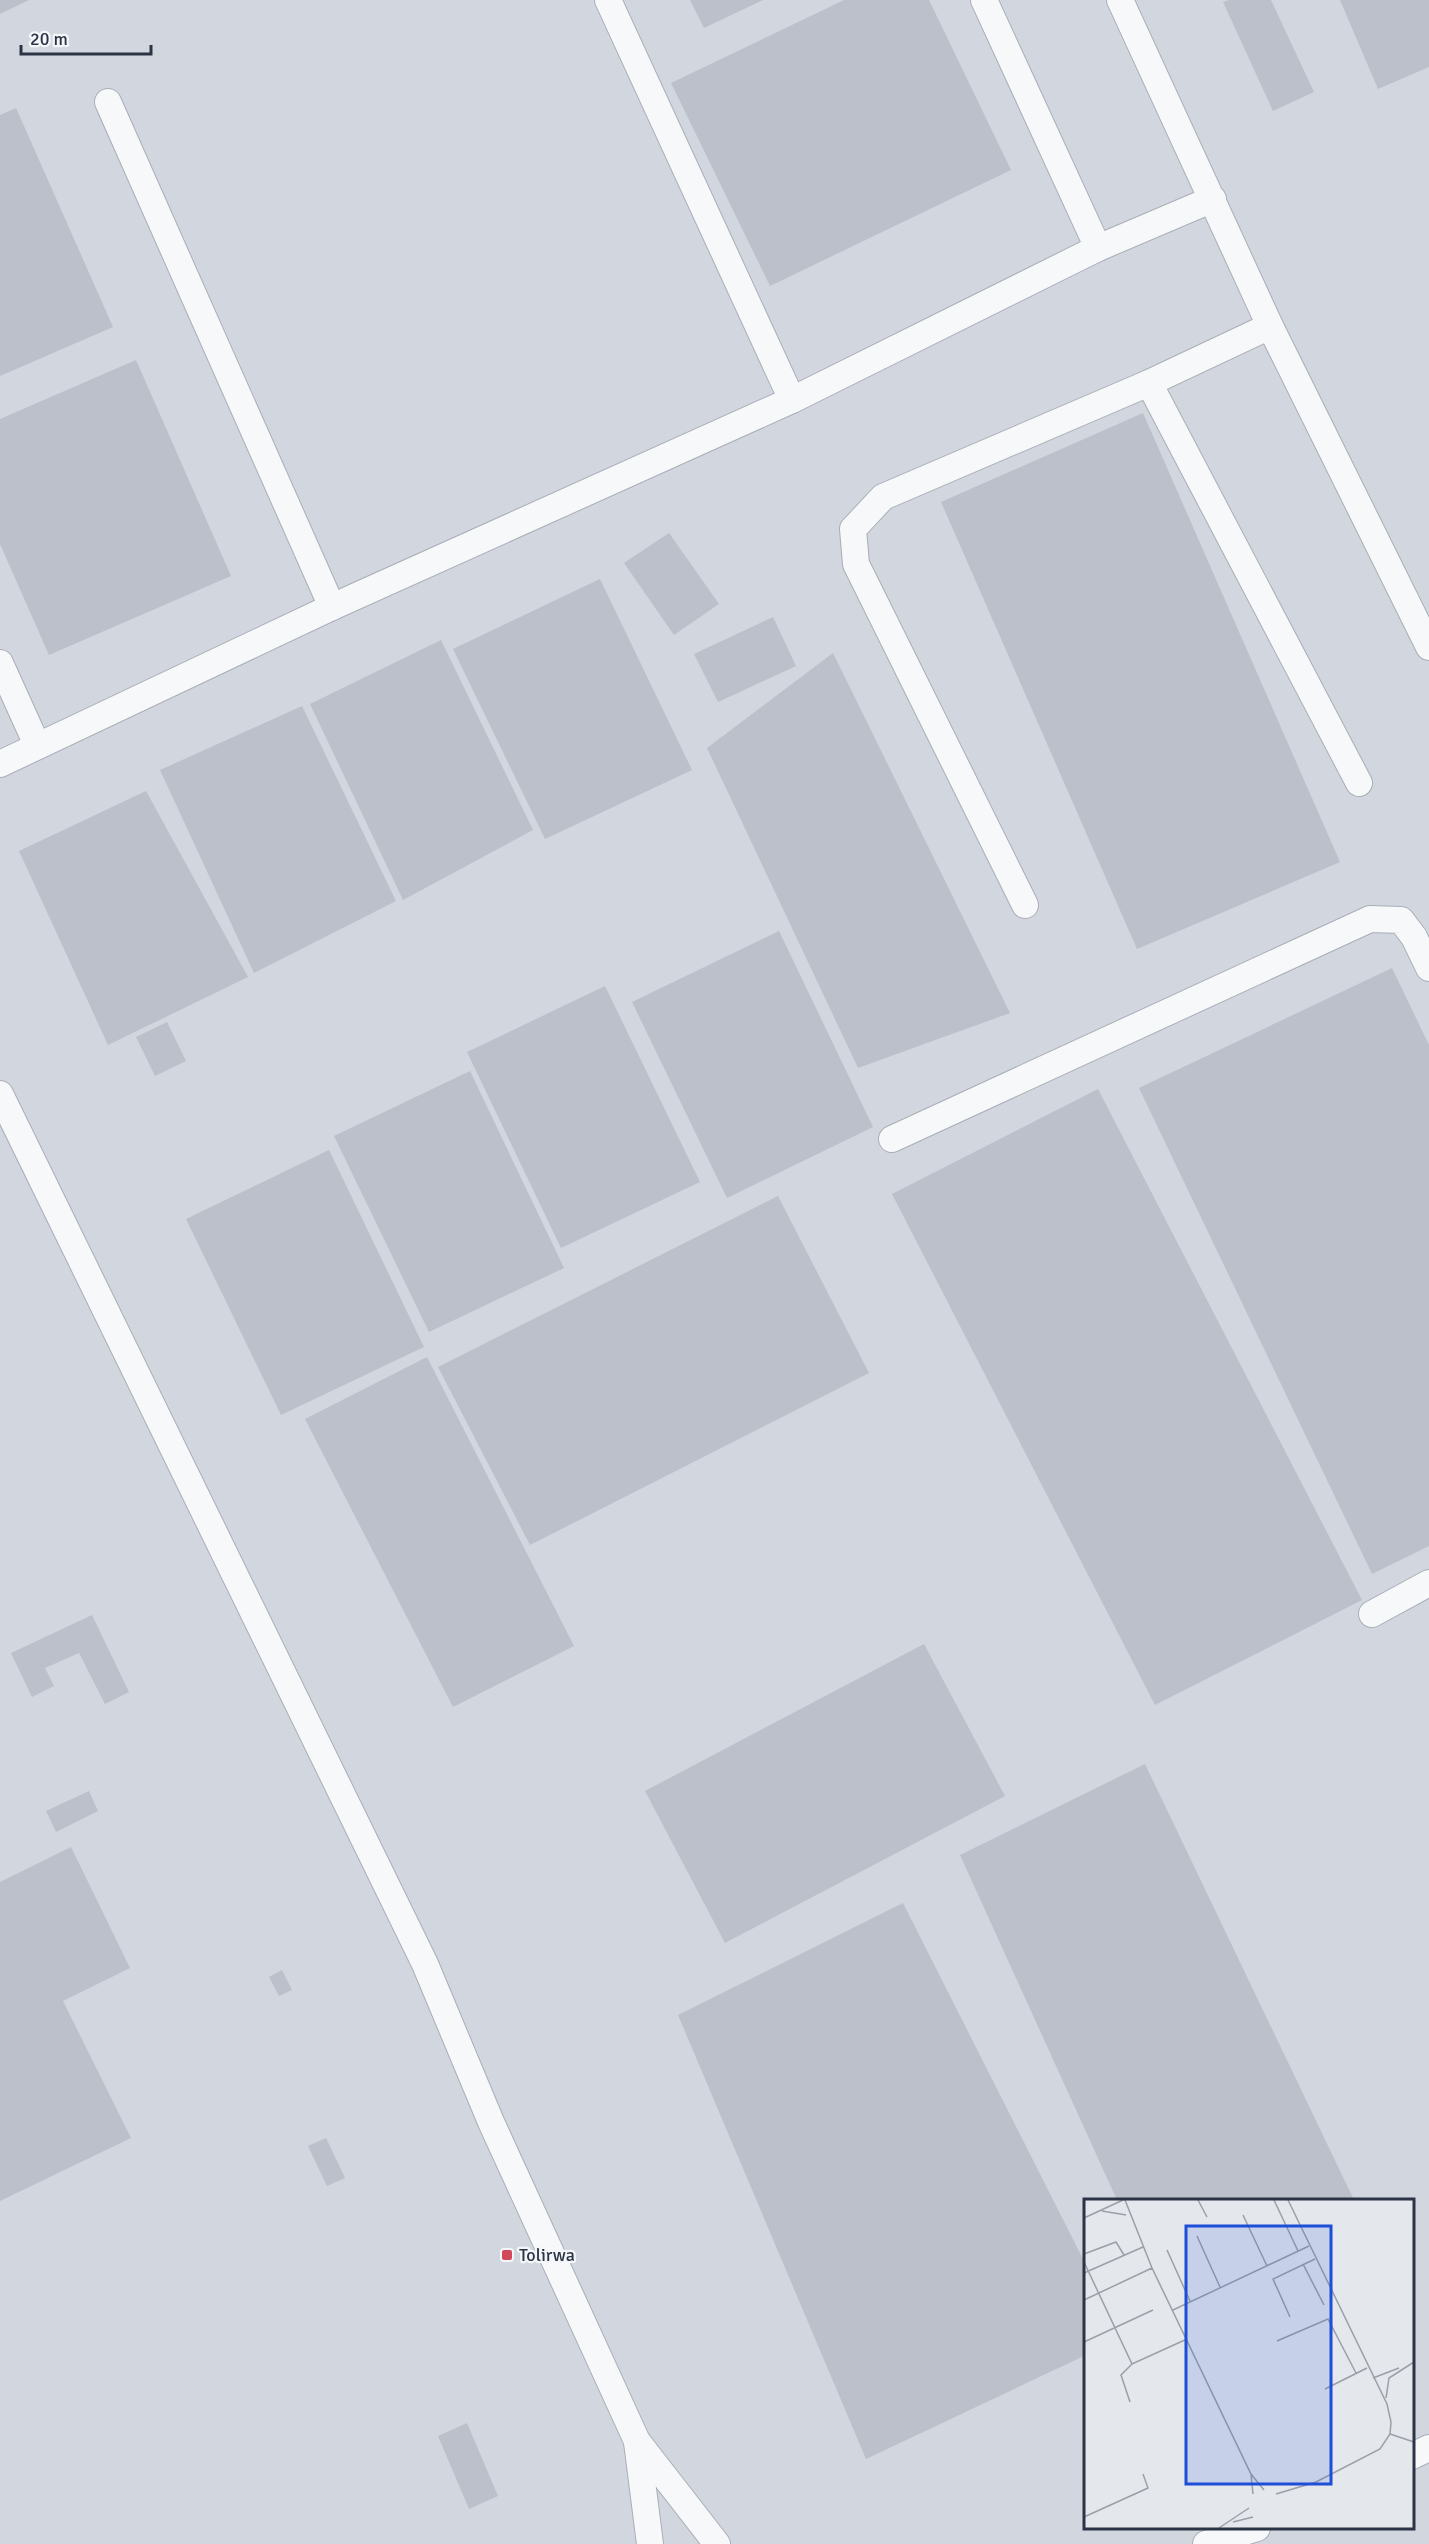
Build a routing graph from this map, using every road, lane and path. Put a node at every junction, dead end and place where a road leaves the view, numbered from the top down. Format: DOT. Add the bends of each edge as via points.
graph roads {
  1 [pos="608,0"];
  2 [pos="984,0"];
  3 [pos="1120,0"];
  4 [pos="108,102"];
  5 [pos="1213,199"];
  6 [pos="1098,248"];
  7 [pos="1270,326"];
  8 [pos="1149,383"];
  9 [pos="792,400"];
  10 [pos="332,607"];
  11 [pos="1429,647"];
  12 [pos="0,663"];
  13 [pos="37,745"];
  14 [pos="0,764"];
  15 [pos="1359,783"];
  16 [pos="1025,905"];
  17 [pos="1429,968"];
  18 [pos="4,1111"];
  19 [pos="892,1139"];
  20 [pos="1429,1583"];
  21 [pos="1372,1614"];
  22 [pos="637,2441"];
  23 [pos="1429,2448"];
  24 [pos="1414,2456"];
  25 [pos="1254,2529"];
  26 [pos="650,2544"];
  27 [pos="717,2544"];
  28 [pos="1206,2544"];
  1 -- 9 [label="lane"];
  2 -- 6 [label="lane"];
  3 -- 5 [label="lane"];
  4 -- 10 [label="lane"];
  5 -- 6 [label="lane"];
  5 -- 7 [label="lane"];
  6 -- 9 [label="lane"];
  7 -- 8 [label="lane"];
  7 -- 11 [label="lane"];
  8 -- 15 [label="lane"];
  8 -- 16 [label="lane" via="883,497 853,529 856,564"];
  9 -- 10 [label="lane"];
  10 -- 13 [label="lane"];
  12 -- 13 [label="lane"];
  13 -- 14 [label="lane"];
  17 -- 19 [label="lane" via="1401,920 1370,919"];
  18 -- 22 [label="lane" via="426,1964 491,2122"];
  20 -- 21 [label="lane"];
  22 -- 26 [label="lane"];
  22 -- 27 [label="lane"];
  23 -- 24 [label="lane"];
  25 -- 28 [label="lane"];
}
